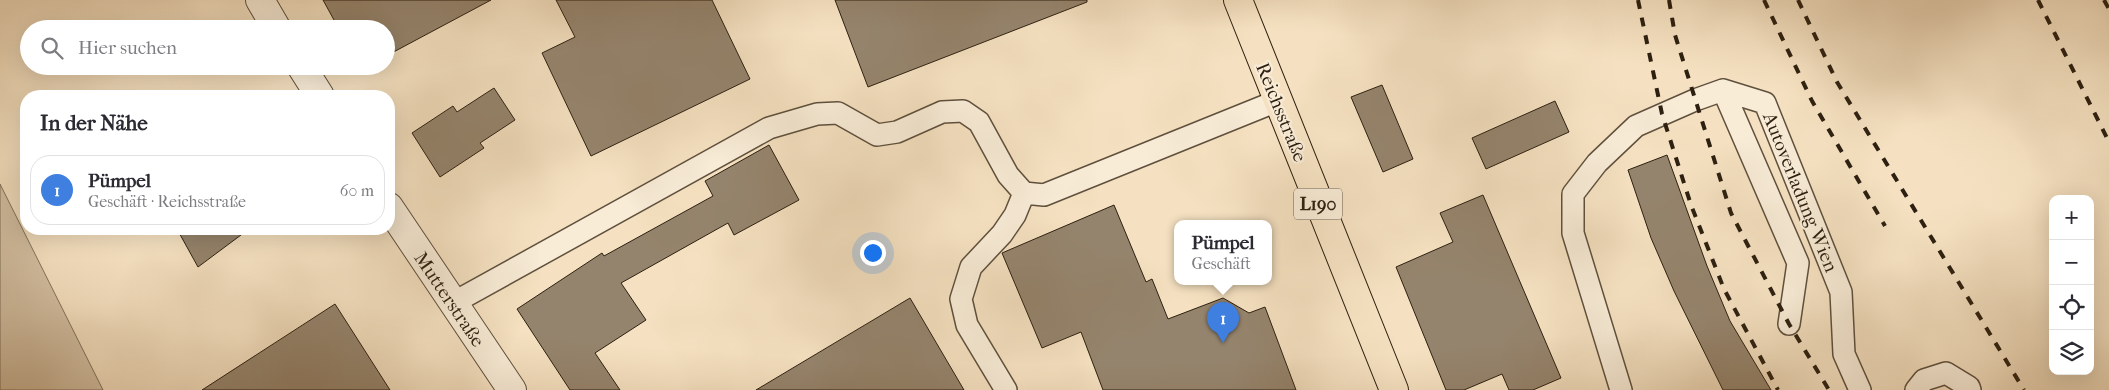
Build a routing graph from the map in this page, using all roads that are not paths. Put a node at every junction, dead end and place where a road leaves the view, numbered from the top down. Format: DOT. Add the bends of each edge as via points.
graph roads {
  1 [pos="260,0"];
  2 [pos="1238,0"];
  3 [pos="272,20"];
  4 [pos="307,75"];
  5 [pos="316,90"];
  6 [pos="1723,90"];
  7 [pos="1277,101"];
  8 [pos="1024,193"];
  9 [pos="395,216"];
  10 [pos="453,303"];
  11 [pos="1789,324"];
  12 [pos="512,390"];
  13 [pos="1006,390"];
  14 [pos="1394,390"];
  15 [pos="1621,390"];
  16 [pos="1860,390"];
  17 [pos="1916,390"];
  18 [pos="1970,390"];
  1 -- 3 [label="street"];
  2 -- 7 [label="main road, Reichsstraße / L190"];
  4 -- 5 [label="street"];
  6 -- 11 [label="lane, Autoverladung Wien" via="1798,263"];
  6 -- 15 [label="lane" via="1636,126 1597,163 1574,194 1573,233"];
  6 -- 16 [label="lane, Autoverladung Wien" via="1765,103 1841,292 1844,354"];
  7 -- 8 [label="lane" via="1044,195"];
  7 -- 14 [label="main road, Reichsstraße / L190"];
  8 -- 10 [label="lane" via="1008,175 979,122 964,111 942,112 897,132 877,135 838,113 817,114 769,128"];
  8 -- 13 [label="lane" via="1002,234 971,268 961,299 968,325"];
  9 -- 10 [label="street, Mutterstraße"];
  10 -- 12 [label="street, Mutterstraße"];
  17 -- 18 [label="lane" via="1924,380 1946,373"];
}
